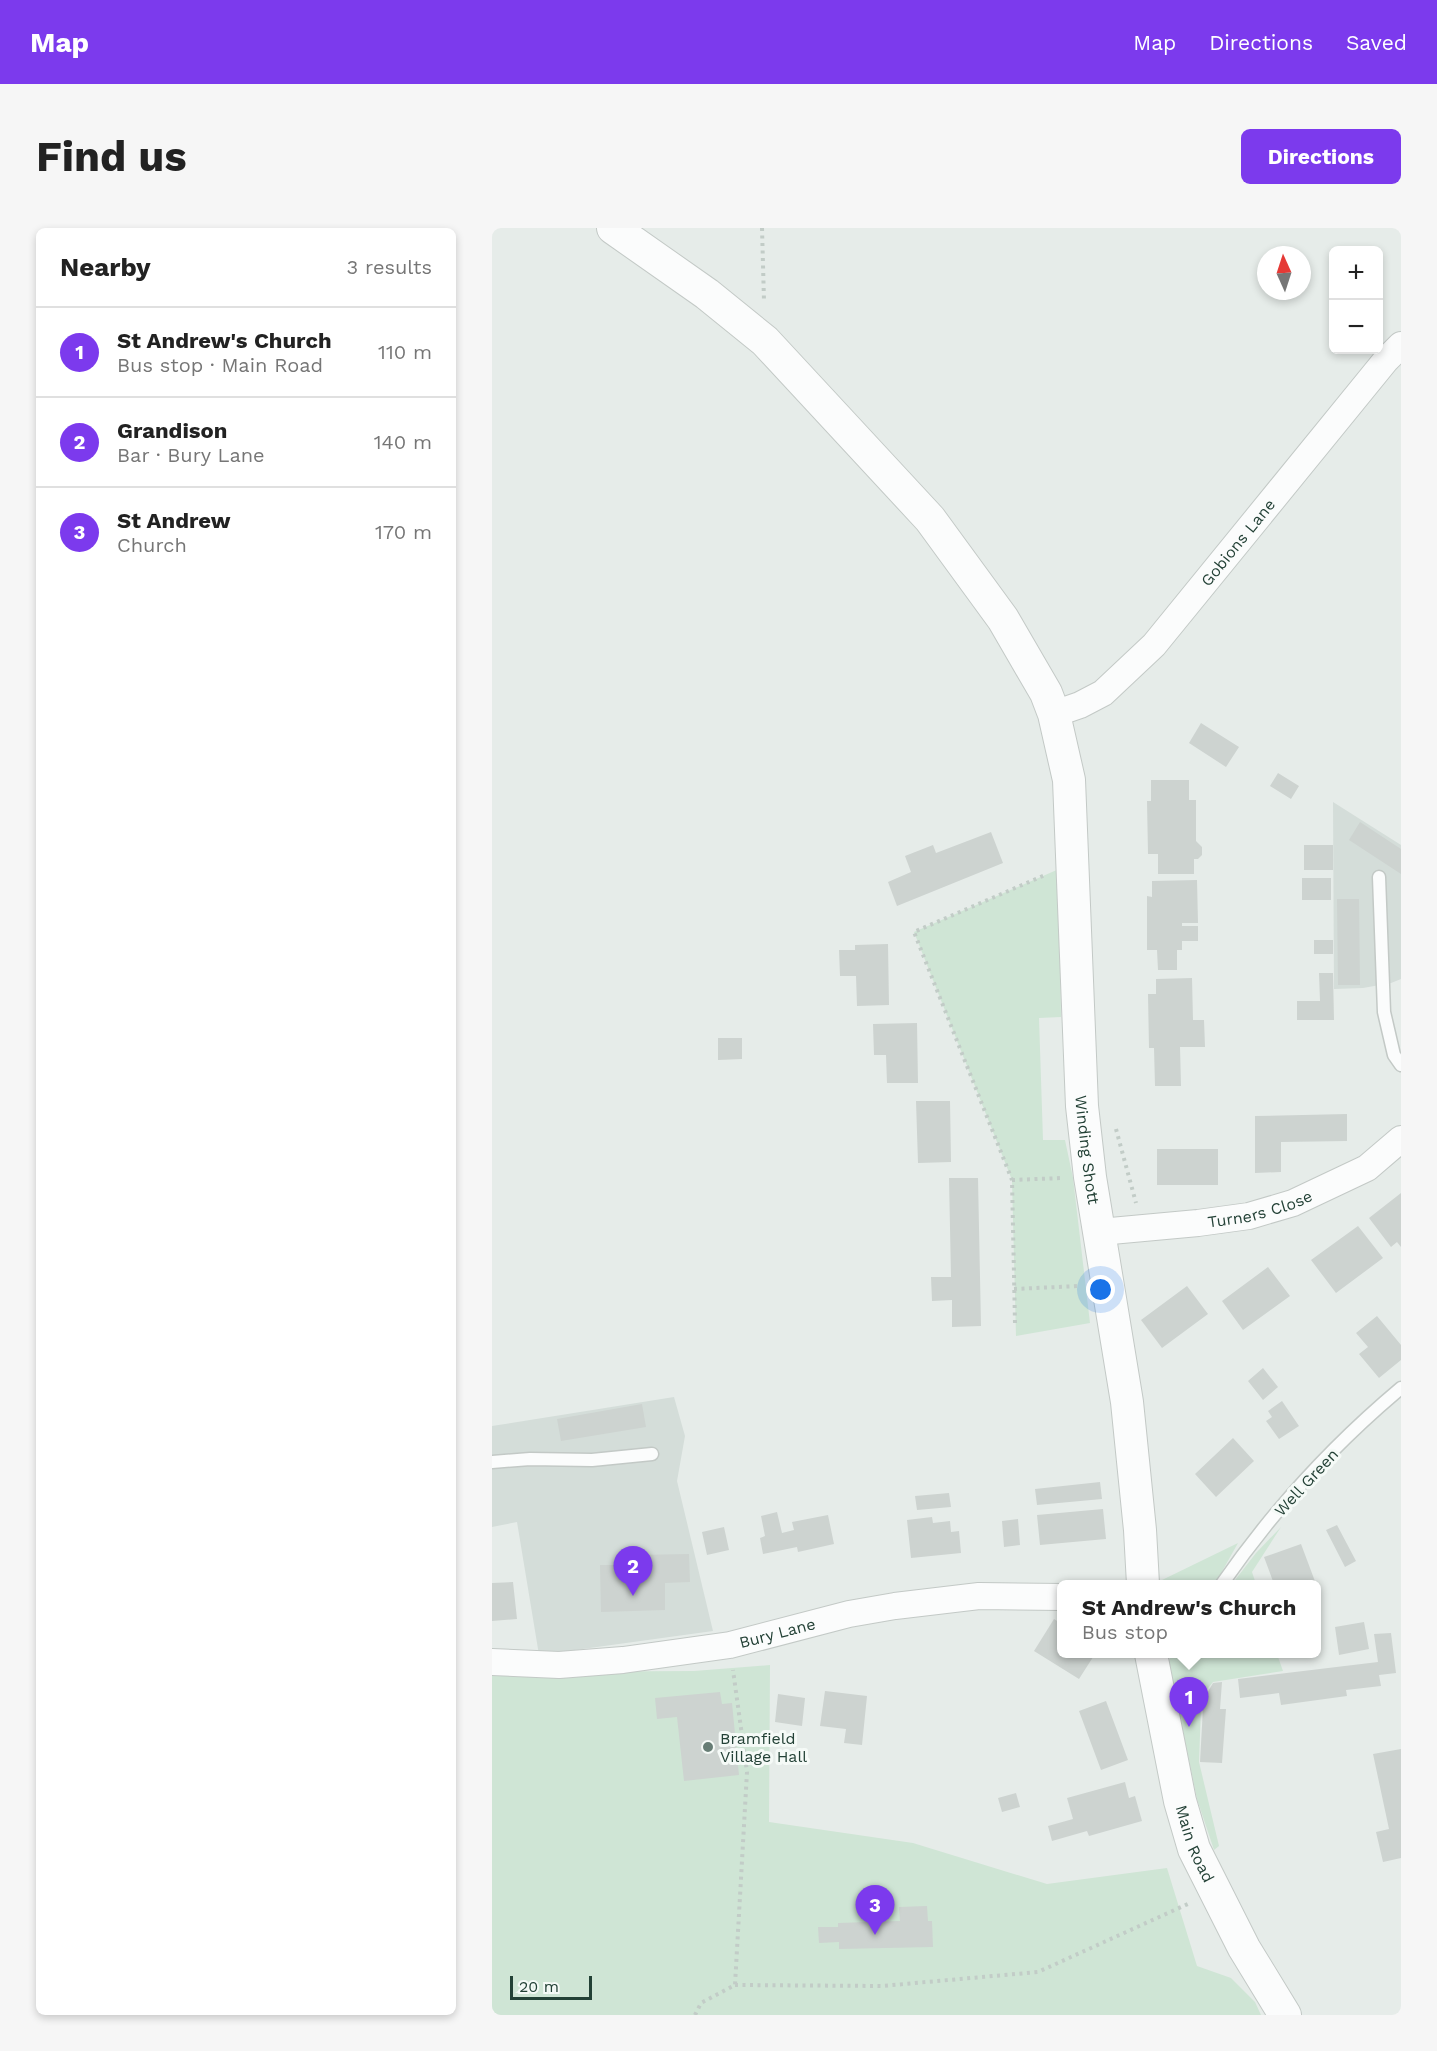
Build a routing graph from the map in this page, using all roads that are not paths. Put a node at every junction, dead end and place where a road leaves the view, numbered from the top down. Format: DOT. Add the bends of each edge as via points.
graph roads {
  1 [pos="613,228"];
  2 [pos="1401,345"];
  3 [pos="1054,714"];
  4 [pos="1379,878"];
  5 [pos="1401,1065"];
  6 [pos="1401,1138"];
  7 [pos="1100,1232"];
  8 [pos="1401,1388"];
  9 [pos="652,1454"];
  10 [pos="492,1462"];
  11 [pos="1143,1580"];
  12 [pos="1225,1580"];
  13 [pos="1057,1597"];
  14 [pos="1152,1658"];
  15 [pos="492,1662"];
  16 [pos="1285,2015"];
  1 -- 3 [label="street, Winding Shott" via="707,294 765,341 930,519 1003,619"];
  2 -- 3 [label="street, Gobions Lane" via="1154,645 1103,693"];
  3 -- 7 [label="street, Winding Shott" via="1069,780 1082,1106"];
  4 -- 5 [label="lane" via="1384,1012 1394,1055"];
  6 -- 7 [label="street, Turners Close" via="1367,1168 1293,1203 1249,1216"];
  7 -- 11 [label="street, Winding Shott" via="1127,1402"];
  8 -- 12 [label="lane, Well Green" via="1307,1477"];
  9 -- 10 [label="lane"];
  13 -- 15 [label="street, Bury Lane" via="979,1596 895,1606 849,1614 730,1646 623,1660 559,1665"];
  14 -- 16 [label="street, Main Road" via="1180,1802 1194,1849 1244,1948"];
}
